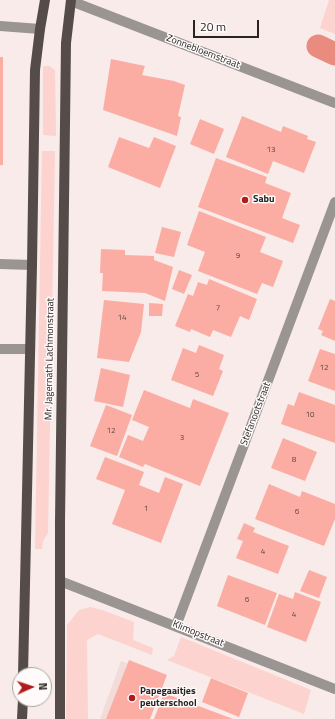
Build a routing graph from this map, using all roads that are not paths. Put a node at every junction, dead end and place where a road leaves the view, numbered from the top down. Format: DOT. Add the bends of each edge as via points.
graph roads {
  1 [pos="45,0"];
  2 [pos="71,1"];
  3 [pos="0,26"];
  4 [pos="40,29"];
  5 [pos="335,103"];
  6 [pos="335,202"];
  7 [pos="0,264"];
  8 [pos="32,264"];
  9 [pos="0,349"];
  10 [pos="30,349"];
  11 [pos="60,581"];
  12 [pos="176,626"];
  13 [pos="23,667"];
  14 [pos="335,689"];
  15 [pos="23,707"];
  16 [pos="22,719"];
  17 [pos="60,719"];
  1 -- 4 [label="main road, Mr. Jagernath Lachmonstraat"];
  2 -- 5 [label="street, Zonnebloemstraat"];
  2 -- 11 [label="main road, Mr. Jagernath Lachmonstraat" via="66,43"];
  3 -- 4 [label="street"];
  4 -- 8 [label="main road, Mr. Jagernath Lachmonstraat" via="35,70"];
  6 -- 12 [label="street, Stefanootstraat"];
  7 -- 8 [label="street"];
  8 -- 10 [label="main road, Mr. Jagernath Lachmonstraat"];
  9 -- 10 [label="street"];
  10 -- 13 [label="main road, Mr. Jagernath Lachmonstraat"];
  11 -- 12 [label="street, Klimopstraat"];
  11 -- 17 [label="main road, Mr. Jagernath Lachmonstraat"];
  12 -- 14 [label="street, Klimopstraat"];
  15 -- 16 [label="main road"];
}
